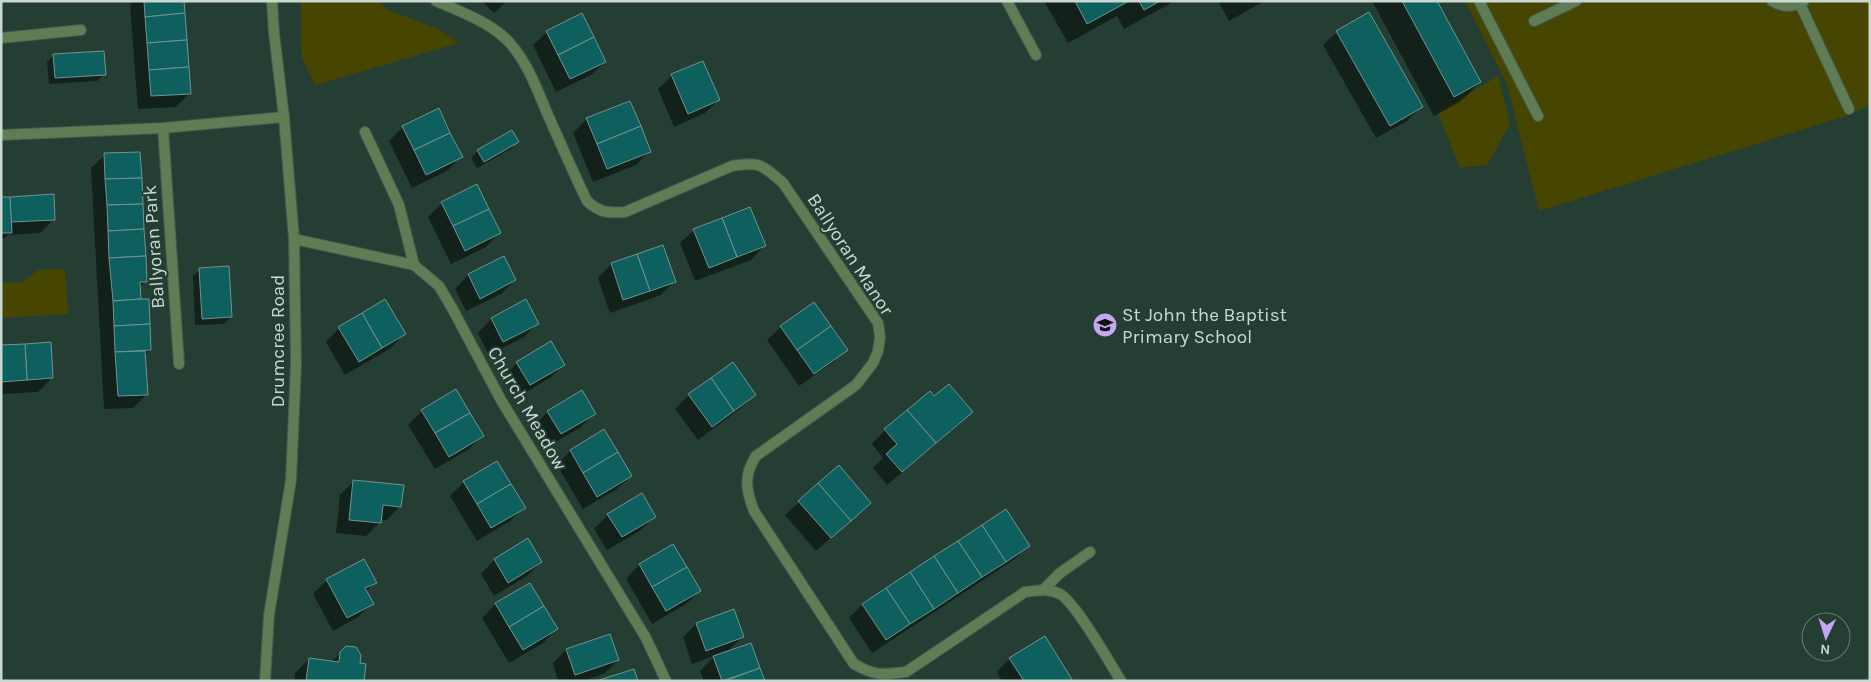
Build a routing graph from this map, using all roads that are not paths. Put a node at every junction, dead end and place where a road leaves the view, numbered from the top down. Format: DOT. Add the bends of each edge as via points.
graph roads {
  1 [pos="272,1"];
  2 [pos="436,1"];
  3 [pos="1007,1"];
  4 [pos="1479,1"];
  5 [pos="1576,1"];
  6 [pos="1772,1"];
  7 [pos="1802,2"];
  8 [pos="1534,21"];
  9 [pos="81,30"];
  10 [pos="1,38"];
  11 [pos="1036,55"];
  12 [pos="1849,109"];
  13 [pos="1538,116"];
  14 [pos="284,117"];
  15 [pos="163,128"];
  16 [pos="365,132"];
  17 [pos="1,135"];
  18 [pos="294,239"];
  19 [pos="414,265"];
  20 [pos="179,364"];
  21 [pos="1090,552"];
  22 [pos="1043,590"];
  23 [pos="265,681"];
  24 [pos="666,681"];
  25 [pos="1121,681"];
  1 -- 14 [label="street, Drumcree Road"];
  2 -- 22 [label="street, Ballyoran Manor" via="493,29 519,54 587,201 597,210 625,212 732,166 763,165 783,183 878,323 878,351 856,385 756,456 749,467 747,482 748,497 754,511 854,664 869,673 906,672 1026,592"];
  3 -- 11 [label="street"];
  4 -- 13 [label="street"];
  5 -- 8 [label="street"];
  6 -- 7 [label="street" via="1789,6"];
  7 -- 12 [label="street"];
  9 -- 10 [label="street"];
  14 -- 15 [label="street"];
  14 -- 18 [label="street, Drumcree Road"];
  15 -- 17 [label="street"];
  15 -- 20 [label="street, Ballyoran Park"];
  16 -- 19 [label="street" via="400,205"];
  18 -- 19 [label="street, Church Meadow"];
  18 -- 23 [label="street, Drumcree Road" via="296,364 291,480 269,615"];
  19 -- 24 [label="street, Church Meadow" via="439,286 500,400 646,638"];
  21 -- 22 [label="street" via="1060,573"];
  22 -- 25 [label="street" via="1060,594 1077,612"];
}
